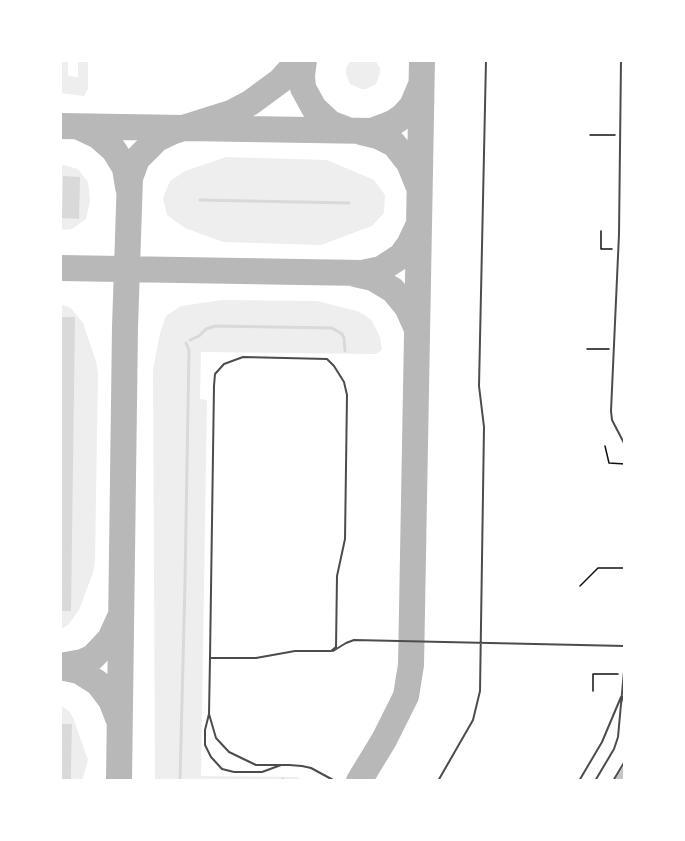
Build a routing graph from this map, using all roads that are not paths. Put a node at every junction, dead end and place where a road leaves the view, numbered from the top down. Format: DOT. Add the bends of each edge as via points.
graph roads {
  1 [pos="486,60"];
  2 [pos="621,60"];
  3 [pos="617,429"];
  4 [pos="625,437"];
  5 [pos="625,445"];
  6 [pos="481,642"];
  7 [pos="625,646"];
  8 [pos="331,651"];
  9 [pos="210,658"];
  10 [pos="625,660"];
  11 [pos="622,694"];
  12 [pos="625,710"];
  13 [pos="209,714"];
  14 [pos="625,761"];
  15 [pos="281,765"];
  16 [pos="335,781"];
  17 [pos="438,781"];
  18 [pos="579,781"];
  19 [pos="595,781"];
  20 [pos="613,781"];
  1 -- 6 [label="lane" via="479,386 484,427"];
  2 -- 3 [label="lane" via="611,411"];
  3 -- 4 [label="lane"];
  3 -- 5 [label="lane"];
  6 -- 7 [label="lane"];
  6 -- 8 [label="lane" via="354,640"];
  6 -- 17 [label="lane" via="476,710"];
  8 -- 9 [label="lane" via="295,651 246,659"];
  8 -- 9 [label="lane" via="336,644 337,576 345,539 344,382 327,359 251,356 235,358 215,374"];
  9 -- 13 [label="lane"];
  10 -- 11 [label="lane"];
  11 -- 12 [label="lane"];
  11 -- 18 [label="lane" via="602,742"];
  11 -- 19 [label="lane" via="618,737"];
  13 -- 15 [label="lane" via="216,738 229,752 256,765"];
  13 -- 15 [label="lane" via="205,744 211,758 222,768 262,772"];
  14 -- 20 [label="lane"];
  15 -- 16 [label="lane" via="311,768"];
}
